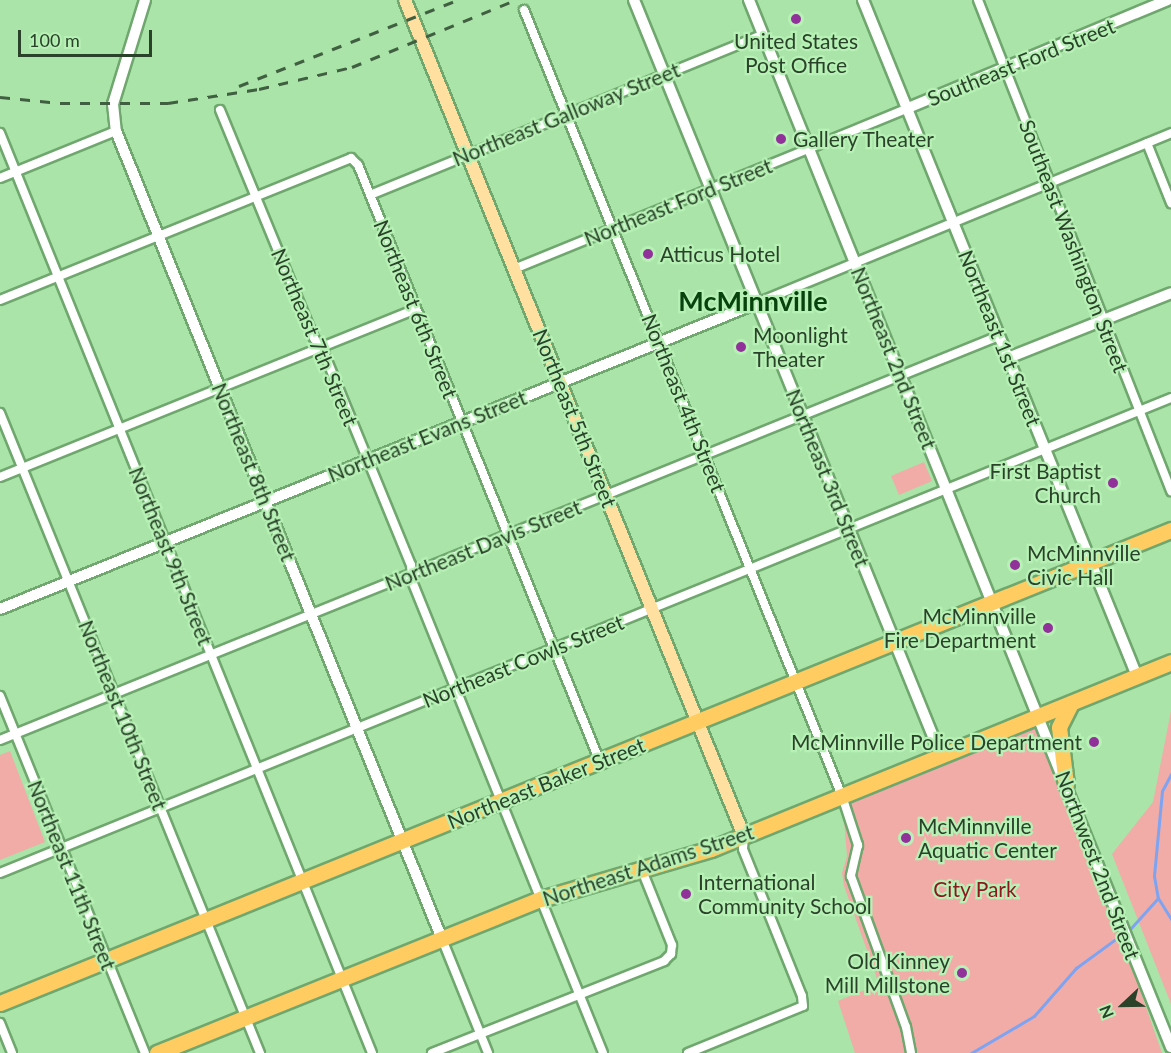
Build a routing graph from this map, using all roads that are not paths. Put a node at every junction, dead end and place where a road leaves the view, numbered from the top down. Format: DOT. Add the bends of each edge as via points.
graph roads {
  1 [pos="146,0"];
  2 [pos="405,0"];
  3 [pos="634,0"];
  4 [pos="749,0"];
  5 [pos="863,0"];
  6 [pos="978,0"];
  7 [pos="1167,0"];
  8 [pos="525,10"];
  9 [pos="763,35"];
  10 [pos="1006,69"];
  11 [pos="664,74"];
  12 [pos="908,108"];
  13 [pos="220,110"];
  14 [pos="567,114"];
  15 [pos="116,131"];
  16 [pos="0,133"];
  17 [pos="1171,133"];
  18 [pos="1147,142"];
  19 [pos="808,149"];
  20 [pos="467,154"];
  21 [pos="16,172"];
  22 [pos="0,178"];
  23 [pos="1052,182"];
  24 [pos="711,189"];
  25 [pos="370,195"];
  26 [pos="255,197"];
  27 [pos="1171,203"];
  28 [pos="953,223"];
  29 [pos="613,228"];
  30 [pos="158,236"];
  31 [pos="856,263"];
  32 [pos="514,269"];
  33 [pos="58,276"];
  34 [pos="1171,293"];
  35 [pos="0,300"];
  36 [pos="757,303"];
  37 [pos="415,309"];
  38 [pos="1101,321"];
  39 [pos="999,336"];
  40 [pos="660,342"];
  41 [pos="320,347"];
  42 [pos="1008,358"];
  43 [pos="901,376"];
  44 [pos="561,382"];
  45 [pos="220,388"];
  46 [pos="1171,398"];
  47 [pos="1138,411"];
  48 [pos="0,412"];
  49 [pos="802,416"];
  50 [pos="462,422"];
  51 [pos="120,428"];
  52 [pos="1046,449"];
  53 [pos="706,455"];
  54 [pos="368,460"];
  55 [pos="22,468"];
  56 [pos="0,477"];
  57 [pos="947,489"];
  58 [pos="1171,491"];
  59 [pos="606,495"];
  60 [pos="265,501"];
  61 [pos="848,528"];
  62 [pos="1171,530"];
  63 [pos="508,535"];
  64 [pos="166,542"];
  65 [pos="1091,562"];
  66 [pos="751,568"];
  67 [pos="411,574"];
  68 [pos="68,581"];
  69 [pos="993,603"];
  70 [pos="652,608"];
  71 [pos="0,609"];
  72 [pos="311,614"];
  73 [pos="895,642"];
  74 [pos="553,649"];
  75 [pos="211,655"];
  76 [pos="1171,662"];
  77 [pos="1137,676"];
  78 [pos="796,682"];
  79 [pos="456,688"];
  80 [pos="114,694"];
  81 [pos="0,696"];
  82 [pos="1071,703"];
  83 [pos="1038,716"];
  84 [pos="698,723"];
  85 [pos="357,728"];
  86 [pos="15,734"];
  87 [pos="0,740"];
  88 [pos="941,756"];
  89 [pos="600,762"];
  90 [pos="257,769"];
  91 [pos="1066,784"];
  92 [pos="842,796"];
  93 [pos="502,802"];
  94 [pos="161,808"];
  95 [pos="744,836"];
  96 [pos="403,841"];
  97 [pos="61,848"];
  98 [pos="641,868"];
  99 [pos="0,873"];
  100 [pos="303,881"];
  101 [pos="541,899"];
  102 [pos="206,921"];
  103 [pos="442,939"];
  104 [pos="107,960"];
  105 [pos="342,979"];
  106 [pos="580,995"];
  107 [pos="0,1003"];
  108 [pos="246,1018"];
  109 [pos="0,1023"];
  110 [pos="480,1034"];
  111 [pos="1171,1046"];
  112 [pos="12,1053"];
  113 [pos="145,1053"];
  114 [pos="157,1053"];
  115 [pos="260,1053"];
  116 [pos="372,1053"];
  117 [pos="432,1053"];
  118 [pos="488,1053"];
  119 [pos="603,1053"];
  120 [pos="688,1053"];
  121 [pos="911,1053"];
  1 -- 15 [label="street, Northeast 8th Street" via="113,104"];
  2 -- 20 [label="main road, Northeast 5th Street"];
  3 -- 11 [label="street, Northeast 3rd Street"];
  4 -- 9 [label="street, Northeast 2nd Street"];
  5 -- 12 [label="street, Northeast 1st Street"];
  6 -- 10 [label="street, Southeast Washington Street"];
  7 -- 10 [label="street, Southeast Ford Street"];
  8 -- 14 [label="street, Northeast 4th Street"];
  9 -- 11 [label="street, Northeast Galloway Street"];
  9 -- 19 [label="street, Northeast 2nd Street"];
  10 -- 12 [label="street, Southeast Ford Street"];
  10 -- 23 [label="street, Southeast Washington Street"];
  11 -- 14 [label="street, Northeast Galloway Street"];
  11 -- 24 [label="street, Northeast 3rd Street"];
  12 -- 19 [label="street, Northeast Ford Street"];
  12 -- 28 [label="street, Northeast 1st Street"];
  13 -- 26 [label="street, Northeast 7th Street"];
  14 -- 20 [label="street, Northeast Galloway Street"];
  14 -- 29 [label="street, Northeast 4th Street"];
  15 -- 21 [label="street"];
  15 -- 30 [label="street, Northeast 8th Street"];
  16 -- 21 [label="street, Northeast 9th Street"];
  17 -- 18 [label="street, Northeast Evans Street"];
  18 -- 23 [label="street, Northeast Evans Street"];
  18 -- 27 [label="street"];
  19 -- 24 [label="street, Northeast Ford Street"];
  19 -- 31 [label="street, Northeast 2nd Street"];
  20 -- 25 [label="street, Northeast Galloway Street"];
  20 -- 32 [label="main road, Northeast 5th Street"];
  21 -- 22 [label="street"];
  21 -- 33 [label="street, Northeast 9th Street"];
  23 -- 28 [label="street, Northeast Evans Street"];
  23 -- 38 [label="street, Southeast Washington Street"];
  24 -- 29 [label="street, Northeast Ford Street"];
  24 -- 36 [label="street, Northeast 3rd Street"];
  25 -- 26 [label="street, Northeast 6th Street" via="351,158"];
  25 -- 37 [label="street, Northeast 6th Street"];
  26 -- 30 [label="street"];
  26 -- 41 [label="street, Northeast 7th Street"];
  28 -- 31 [label="street, Northeast Evans Street"];
  28 -- 39 [label="street, Northeast 1st Street"];
  29 -- 32 [label="street, Northeast Ford Street"];
  29 -- 40 [label="street, Northeast 4th Street"];
  30 -- 33 [label="street"];
  30 -- 45 [label="street, Northeast 8th Street"];
  31 -- 36 [label="street, Northeast Evans Street"];
  31 -- 43 [label="street, Northeast 2nd Street"];
  32 -- 44 [label="main road, Northeast 5th Street"];
  33 -- 35 [label="street"];
  33 -- 51 [label="street, Northeast 9th Street"];
  34 -- 38 [label="street"];
  36 -- 40 [label="street, Northeast Evans Street"];
  36 -- 49 [label="street, Northeast 3rd Street"];
  37 -- 41 [label="street"];
  37 -- 50 [label="street, Northeast 6th Street"];
  38 -- 42 [label="street"];
  38 -- 47 [label="street, Southeast Washington Street"];
  39 -- 42 [label="street, Northeast 1st Street"];
  39 -- 43 [label="street, Northeast Davis Street"];
  40 -- 44 [label="street, Northeast Evans Street"];
  40 -- 53 [label="street, Northeast 4th Street"];
  41 -- 45 [label="street"];
  41 -- 54 [label="street, Northeast 7th Street"];
  42 -- 52 [label="street, Northeast 1st Street"];
  43 -- 49 [label="street, Northeast Davis Street"];
  43 -- 57 [label="street, Northeast 2nd Street"];
  44 -- 50 [label="street, Northeast Evans Street"];
  44 -- 59 [label="main road, Northeast 5th Street"];
  45 -- 51 [label="street"];
  45 -- 60 [label="street, Northeast 8th Street"];
  46 -- 47 [label="street, Northeast Cowls Street"];
  47 -- 52 [label="street, Northeast Cowls Street"];
  47 -- 58 [label="street, Southeast Washington Street"];
  48 -- 55 [label="street, Northeast 10th Street"];
  49 -- 53 [label="street, Northeast Davis Street"];
  49 -- 61 [label="street, Northeast 3rd Street"];
  50 -- 54 [label="street, Northeast Evans Street"];
  50 -- 63 [label="street, Northeast 6th Street"];
  51 -- 55 [label="street"];
  51 -- 64 [label="street, Northeast 9th Street"];
  52 -- 57 [label="street, Northeast Cowls Street"];
  52 -- 65 [label="street, Northeast 1st Street"];
  53 -- 59 [label="street, Northeast Davis Street"];
  53 -- 66 [label="street, Northeast 4th Street"];
  54 -- 60 [label="street, Northeast Evans Street"];
  54 -- 67 [label="street, Northeast 7th Street"];
  55 -- 56 [label="street"];
  55 -- 68 [label="street, Northeast 10th Street"];
  57 -- 61 [label="street, Northeast Cowls Street"];
  57 -- 69 [label="street, Northeast 2nd Street"];
  59 -- 63 [label="street, Northeast Davis Street"];
  59 -- 70 [label="main road, Northeast 5th Street"];
  60 -- 64 [label="street, Northeast Evans Street"];
  60 -- 72 [label="street, Northeast 8th Street"];
  61 -- 66 [label="street, Northeast Cowls Street"];
  61 -- 73 [label="street, Northeast 3rd Street"];
  62 -- 65 [label="highway, Northeast Baker Street"];
  63 -- 67 [label="street, Northeast Davis Street"];
  63 -- 74 [label="street, Northeast 6th Street"];
  64 -- 68 [label="street, Northeast Evans Street"];
  64 -- 75 [label="street, Northeast 9th Street"];
  65 -- 69 [label="highway, Northeast Baker Street"];
  65 -- 77 [label="street, Northeast 1st Street"];
  66 -- 70 [label="street, Northeast Cowls Street"];
  66 -- 78 [label="street, Northeast 4th Street"];
  67 -- 72 [label="street, Northeast Davis Street"];
  67 -- 79 [label="street, Northeast 7th Street"];
  68 -- 71 [label="street, Northeast Evans Street"];
  68 -- 80 [label="street, Northeast 10th Street"];
  69 -- 73 [label="highway, Northeast Baker Street"];
  69 -- 83 [label="street, Northeast 2nd Street"];
  70 -- 74 [label="street, Northeast Cowls Street"];
  70 -- 84 [label="main road, Northeast 5th Street"];
  72 -- 75 [label="street, Northeast Davis Street"];
  72 -- 85 [label="street, Northeast 8th Street"];
  73 -- 78 [label="highway, Northeast Baker Street"];
  73 -- 88 [label="street, Northeast 3rd Street"];
  74 -- 79 [label="street, Northeast Cowls Street"];
  74 -- 89 [label="street, Northeast 6th Street"];
  75 -- 80 [label="street, Northeast Davis Street"];
  75 -- 90 [label="street, Northeast 9th Street"];
  76 -- 77 [label="highway, Northeast Adams Street"];
  77 -- 82 [label="highway, Northeast Adams Street"];
  78 -- 84 [label="highway, Northeast Baker Street"];
  78 -- 92 [label="street, Northeast 4th Street"];
  79 -- 85 [label="street, Northeast Cowls Street"];
  79 -- 93 [label="street, Northeast 7th Street"];
  80 -- 86 [label="street, Northeast Davis Street"];
  80 -- 94 [label="street, Northeast 10th Street"];
  81 -- 86 [label="street, Northeast 11th Street"];
  82 -- 83 [label="highway, Northeast Adams Street"];
  82 -- 91 [label="highway" via="1059,727"];
  83 -- 88 [label="highway, Northeast Adams Street"];
  83 -- 91 [label="street, Northwest 2nd Street"];
  84 -- 89 [label="highway, Northeast Baker Street"];
  84 -- 95 [label="main road, Northeast 5th Street"];
  85 -- 90 [label="street, Northeast Cowls Street"];
  85 -- 96 [label="street, Northeast 8th Street"];
  86 -- 87 [label="street, Northeast Davis Street"];
  86 -- 97 [label="street, Northeast 11th Street"];
  88 -- 92 [label="highway, Northeast Adams Street"];
  89 -- 93 [label="highway, Northeast Baker Street"];
  90 -- 94 [label="street, Northeast Cowls Street"];
  90 -- 100 [label="street, Northeast 9th Street"];
  91 -- 111 [label="street, Northwest 2nd Street"];
  92 -- 95 [label="highway, Northeast Adams Street"];
  92 -- 121 [label="street, Northeast 4th Street" via="858,845 851,876 906,1027"];
  93 -- 96 [label="highway, Northeast Baker Street"];
  93 -- 101 [label="street, Northeast 7th Street"];
  94 -- 97 [label="street, Northeast Cowls Street"];
  94 -- 102 [label="street, Northeast 10th Street"];
  95 -- 98 [label="highway, Northeast Adams Street"];
  95 -- 120 [label="street" via="743,849 803,1006"];
  96 -- 100 [label="highway, Northeast Baker Street"];
  96 -- 103 [label="street, Northeast 8th Street"];
  97 -- 99 [label="street, Northeast Cowls Street"];
  97 -- 104 [label="street, Northeast 11th Street"];
  98 -- 101 [label="highway, Northeast Adams Street"];
  98 -- 106 [label="street" via="672,945 671,954 664,962"];
  100 -- 102 [label="highway, Northeast Baker Street"];
  100 -- 105 [label="street, Northeast 9th Street"];
  101 -- 103 [label="highway, Northeast Adams Street"];
  101 -- 106 [label="street, Northeast 7th Street"];
  102 -- 104 [label="highway, Northeast Baker Street"];
  102 -- 108 [label="street, Northeast 10th Street"];
  103 -- 105 [label="highway, Northeast Adams Street"];
  103 -- 110 [label="street"];
  104 -- 107 [label="highway, Northeast Baker Street"];
  104 -- 113 [label="street, Northeast 11th Street"];
  105 -- 108 [label="highway, Northeast Adams Street"];
  105 -- 116 [label="street, Northeast 9th Street"];
  106 -- 110 [label="street"];
  106 -- 119 [label="street, Northeast 7th Street"];
  108 -- 114 [label="highway, Northeast Adams Street"];
  108 -- 115 [label="street, Northeast 10th Street"];
  109 -- 112 [label="street"];
  110 -- 117 [label="street"];
  110 -- 118 [label="street"];
}
